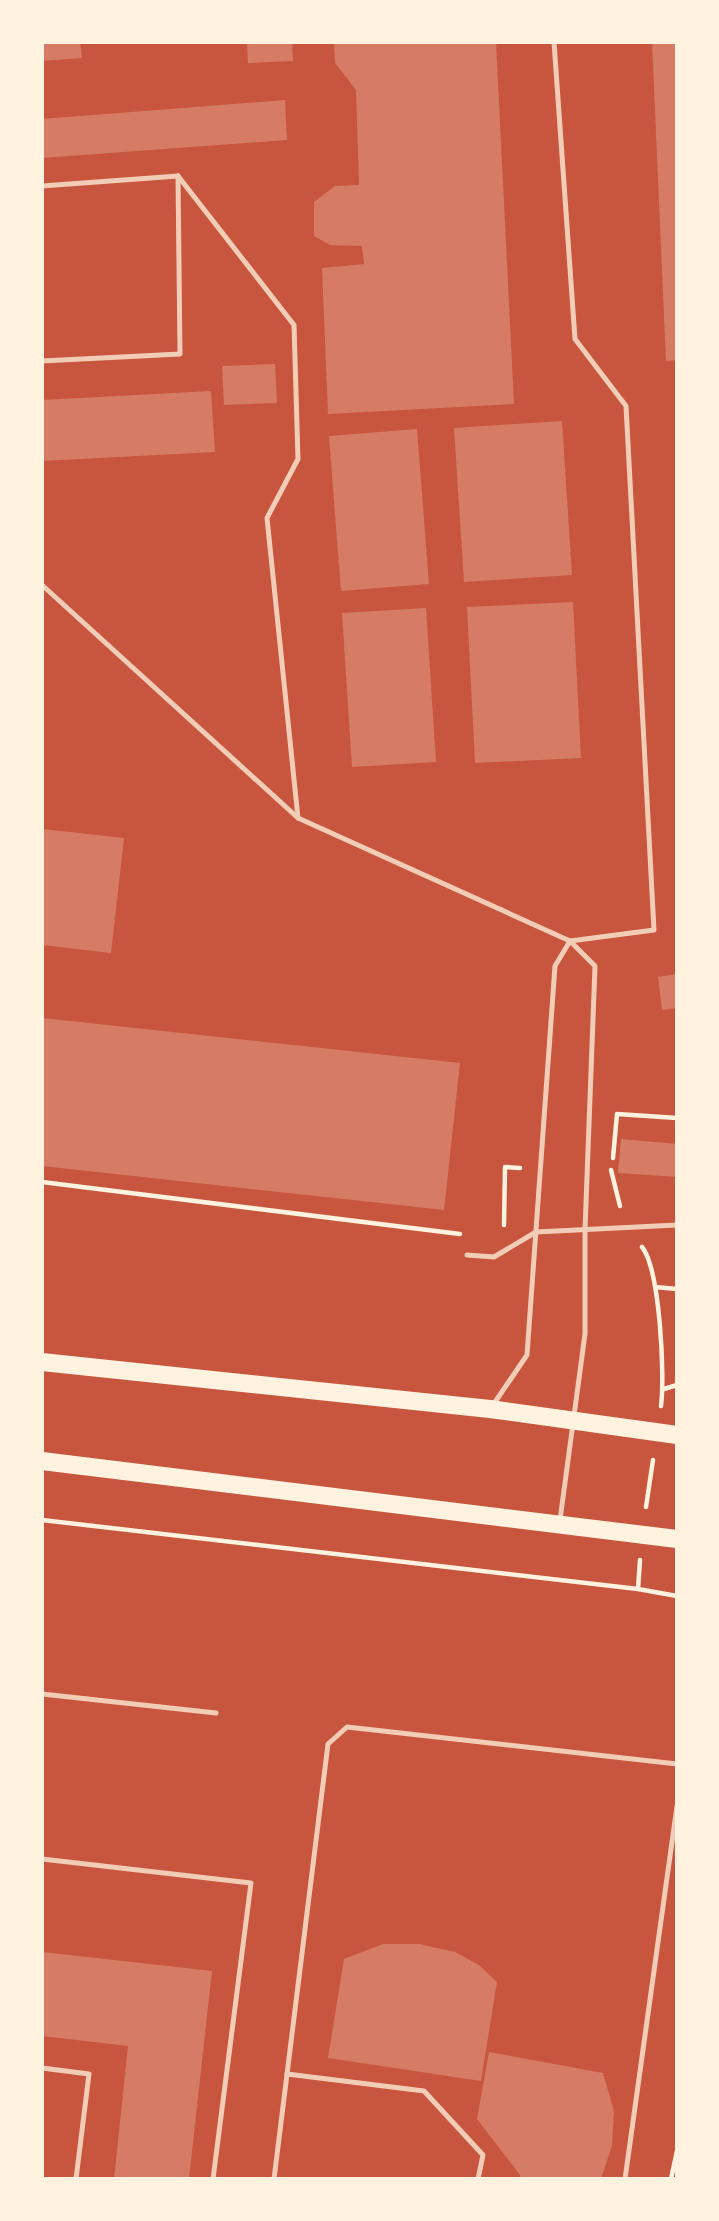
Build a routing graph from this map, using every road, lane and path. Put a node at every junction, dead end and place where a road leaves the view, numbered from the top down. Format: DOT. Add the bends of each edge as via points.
graph roads {
  1 [pos="554,42"];
  2 [pos="178,176"];
  3 [pos="42,186"];
  4 [pos="42,361"];
  5 [pos="42,585"];
  6 [pos="298,818"];
  7 [pos="570,941"];
  8 [pos="677,1118"];
  9 [pos="541,1169"];
  10 [pos="587,1171"];
  11 [pos="611,1172"];
  12 [pos="42,1182"];
  13 [pos="677,1225"];
  14 [pos="503,1228"];
  15 [pos="626,1228"];
  16 [pos="585,1230"];
  17 [pos="536,1232"];
  18 [pos="460,1234"];
  19 [pos="467,1255"];
  20 [pos="677,1289"];
  21 [pos="42,1362"];
  22 [pos="677,1385"];
  23 [pos="664,1389"];
  24 [pos="490,1409"];
  25 [pos="573,1421"];
  26 [pos="677,1435"];
  27 [pos="42,1461"];
  28 [pos="559,1525"];
  29 [pos="677,1539"];
  30 [pos="638,1589"];
  31 [pos="677,1597"];
  32 [pos="42,1694"];
  33 [pos="216,1713"];
  34 [pos="677,1764"];
  35 [pos="677,1806"];
  36 [pos="42,1859"];
  37 [pos="42,2068"];
  38 [pos="287,2074"];
  39 [pos="677,2151"];
  40 [pos="76,2179"];
  41 [pos="214,2179"];
  42 [pos="274,2179"];
  43 [pos="478,2179"];
  44 [pos="625,2179"];
  45 [pos="671,2179"];
  1 -- 7 [label="lane" via="575,339 626,406 654,930"];
  2 -- 3 [label="lane"];
  2 -- 4 [label="lane" via="180,354"];
  2 -- 6 [label="lane" via="294,325 298,458 267,518"];
  5 -- 6 [label="lane"];
  6 -- 7 [label="lane"];
  7 -- 9 [label="lane" via="555,966"];
  7 -- 10 [label="lane" via="595,966"];
  8 -- 11 [label="path" via="617,1114"];
  9 -- 14 [label="path" via="505,1167"];
  9 -- 17 [label="lane"];
  10 -- 11 [label="path"];
  10 -- 16 [label="lane"];
  11 -- 15 [label="path"];
  12 -- 18 [label="path"];
  13 -- 15 [label="lane"];
  15 -- 16 [label="lane"];
  15 -- 20 [label="path" via="647,1254 656,1287"];
  16 -- 17 [label="lane"];
  16 -- 25 [label="lane" via="585,1335"];
  17 -- 19 [label="lane" via="494,1257"];
  17 -- 24 [label="lane" via="527,1355"];
  21 -- 24 [label="main road"];
  22 -- 23 [label="path"];
  24 -- 25 [label="main road"];
  25 -- 26 [label="main road"];
  25 -- 28 [label="lane"];
  27 -- 28 [label="main road"];
  28 -- 29 [label="main road"];
  30 -- 31 [label="path"];
  32 -- 33 [label="lane"];
  34 -- 38 [label="lane" via="347,1727 328,1744"];
  35 -- 44 [label="lane"];
  36 -- 41 [label="lane" via="251,1884"];
  37 -- 40 [label="lane" via="89,2074"];
  38 -- 42 [label="lane"];
  38 -- 43 [label="lane" via="424,2091 483,2155"];
  39 -- 45 [label="path"];
}
